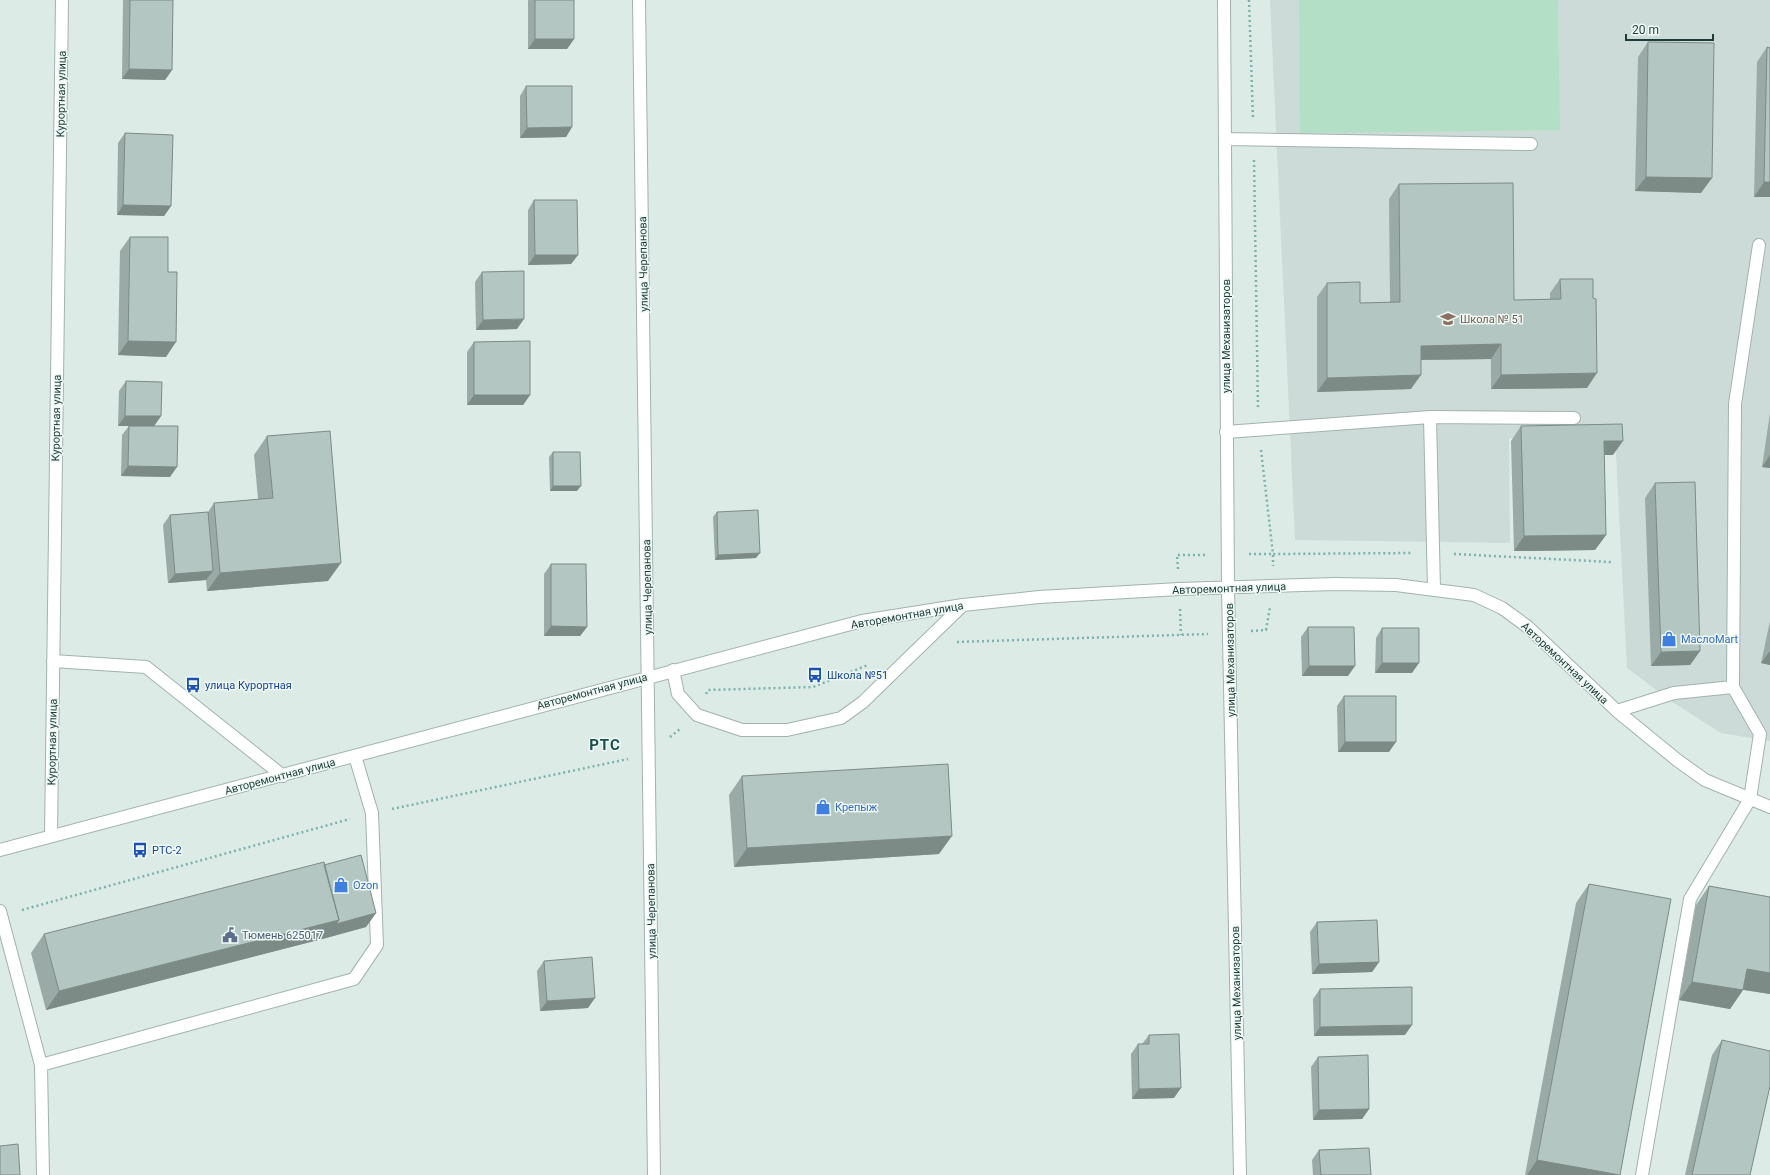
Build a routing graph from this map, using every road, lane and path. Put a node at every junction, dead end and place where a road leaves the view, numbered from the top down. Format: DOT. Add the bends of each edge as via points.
graph roads {
  1 [pos="62,0"];
  2 [pos="638,0"];
  3 [pos="1224,0"];
  4 [pos="1249,0"];
  5 [pos="1226,139"];
  6 [pos="1254,139"];
  7 [pos="1531,144"];
  8 [pos="1759,245"];
  9 [pos="1430,417"];
  10 [pos="1574,418"];
  11 [pos="1258,429"];
  12 [pos="1226,432"];
  13 [pos="1273,554"];
  14 [pos="1228,588"];
  15 [pos="1434,589"];
  16 [pos="963,605"];
  17 [pos="1181,635"];
  18 [pos="924,643"];
  19 [pos="53,661"];
  20 [pos="872,664"];
  21 [pos="673,670"];
  22 [pos="649,676"];
  23 [pos="1733,687"];
  24 [pos="1616,711"];
  25 [pos="697,715"];
  26 [pos="649,755"];
  27 [pos="355,756"];
  28 [pos="283,776"];
  29 [pos="1750,799"];
  30 [pos="1770,807"];
  31 [pos="372,813"];
  32 [pos="51,836"];
  33 [pos="0,850"];
  34 [pos="1,913"];
  35 [pos="41,1065"];
  36 [pos="43,1175"];
  37 [pos="654,1175"];
  38 [pos="1240,1175"];
  39 [pos="1642,1175"];
  1 -- 19 [label="street, Курортная улица"];
  2 -- 22 [label="street, улица Черепанова"];
  3 -- 5 [label="street, улица Механизаторов"];
  4 -- 6 [label="path"];
  5 -- 6 [label="street"];
  5 -- 12 [label="street, улица Механизаторов"];
  6 -- 7 [label="street"];
  6 -- 11 [label="path"];
  8 -- 23 [label="street" via="1735,404"];
  9 -- 10 [label="street"];
  9 -- 11 [label="street"];
  9 -- 15 [label="street"];
  11 -- 12 [label="street"];
  11 -- 13 [label="path"];
  12 -- 14 [label="street, улица Механизаторов"];
  14 -- 15 [label="street, Авторемонтная улица" via="1335,584 1396,585"];
  14 -- 16 [label="street, Авторемонтная улица" via="1039,597"];
  14 -- 38 [label="street, улица Механизаторов"];
  15 -- 24 [label="street, Авторемонтная улица" via="1474,595 1502,608 1528,627"];
  16 -- 18 [label="street"];
  16 -- 21 [label="street, Авторемонтная улица" via="862,620"];
  17 -- 18 [label="path"];
  18 -- 25 [label="street" via="863,702 840,718 787,730 742,730"];
  19 -- 28 [label="street" via="146,667"];
  19 -- 32 [label="street, Курортная улица"];
  20 -- 25 [label="path" via="813,687 708,690"];
  21 -- 22 [label="street, Авторемонтная улица"];
  21 -- 25 [label="street" via="678,694"];
  22 -- 26 [label="street, улица Черепанова"];
  22 -- 27 [label="street, Авторемонтная улица"];
  23 -- 24 [label="street" via="1674,693"];
  23 -- 29 [label="street" via="1760,734"];
  24 -- 29 [label="street, Авторемонтная улица" via="1705,780"];
  25 -- 26 [label="path"];
  26 -- 31 [label="path"];
  26 -- 37 [label="street, улица Черепанова"];
  27 -- 28 [label="street, Авторемонтная улица"];
  27 -- 31 [label="street"];
  28 -- 32 [label="street, Авторемонтная улица"];
  29 -- 30 [label="street, Авторемонтная улица"];
  29 -- 39 [label="street" via="1690,899"];
  31 -- 34 [label="path"];
  31 -- 35 [label="street" via="377,945 354,979"];
  32 -- 33 [label="street, Авторемонтная улица"];
  34 -- 35 [label="street"];
  35 -- 36 [label="street"];
}
